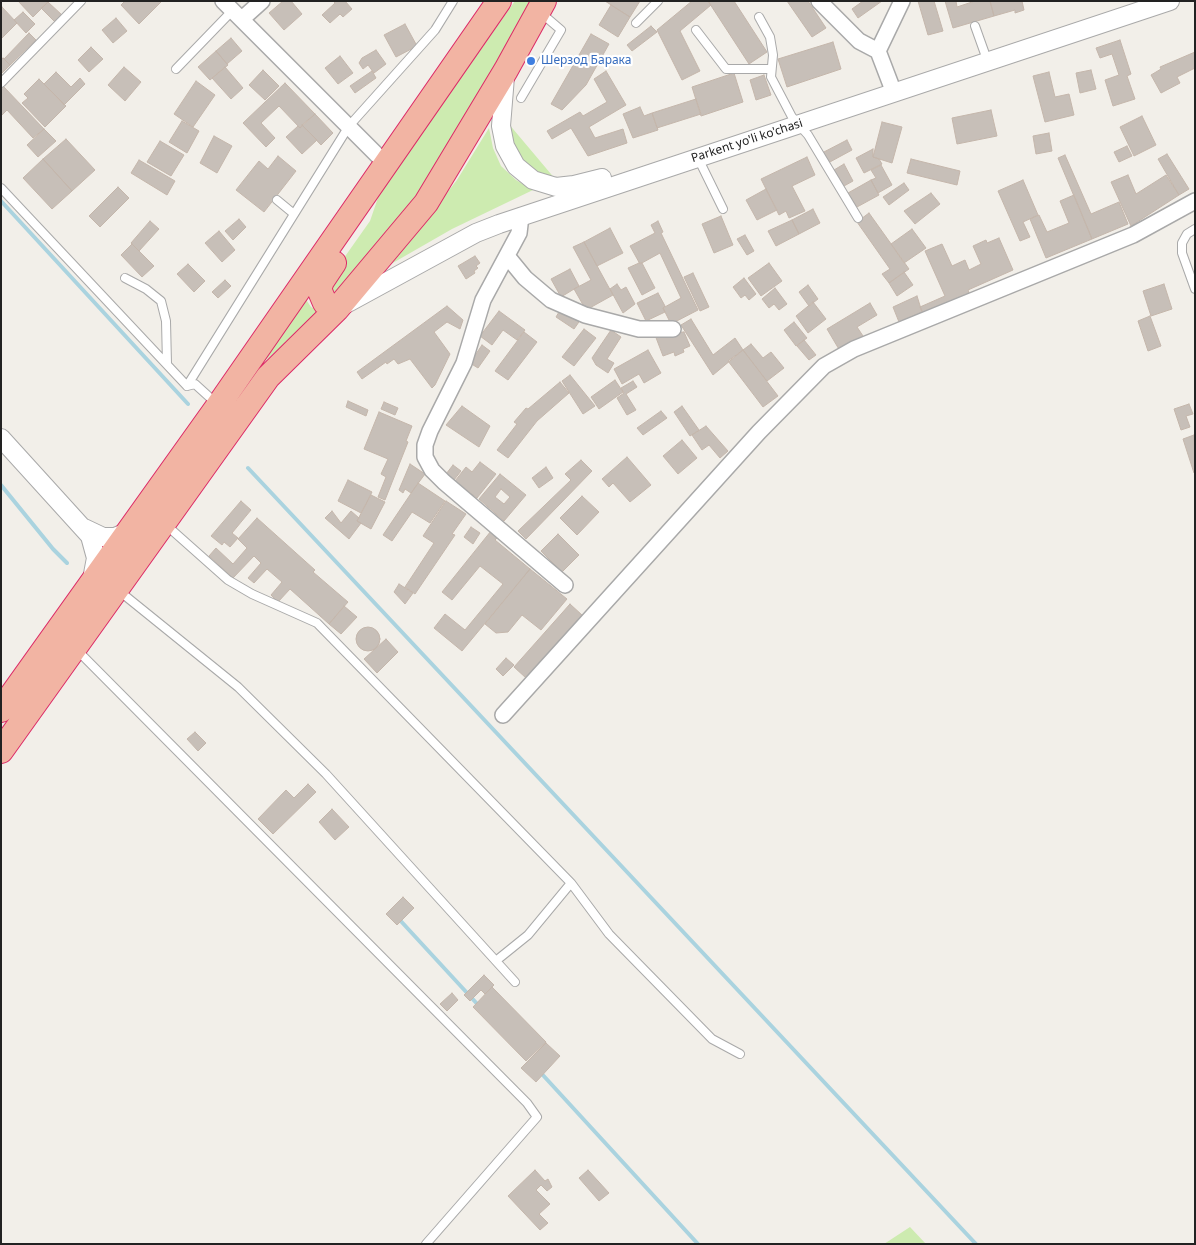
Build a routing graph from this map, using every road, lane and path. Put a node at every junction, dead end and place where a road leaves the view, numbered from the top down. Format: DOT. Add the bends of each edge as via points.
graph roads {
  1 [pos="81,1"];
  2 [pos="262,1"];
  3 [pos="453,1"];
  4 [pos="498,1"];
  5 [pos="658,1"];
  6 [pos="819,1"];
  7 [pos="902,1"];
  8 [pos="1145,1"];
  9 [pos="1170,1"];
  10 [pos="541,6"];
  11 [pos="232,10"];
  12 [pos="759,16"];
  13 [pos="636,23"];
  14 [pos="975,26"];
  15 [pos="696,30"];
  16 [pos="878,51"];
  17 [pos="985,54"];
  18 [pos="176,69"];
  19 [pos="772,69"];
  20 [pos="506,70"];
  21 [pos="1,83"];
  22 [pos="891,85"];
  23 [pos="521,98"];
  24 [pos="795,121"];
  25 [pos="349,126"];
  26 [pos="698,158"];
  27 [pos="387,165"];
  28 [pos="1,188"];
  29 [pos="277,200"];
  30 [pos="1195,200"];
  31 [pos="723,209"];
  32 [pos="294,214"];
  33 [pos="521,216"];
  34 [pos="858,218"];
  35 [pos="1195,229"];
  36 [pos="507,256"];
  37 [pos="125,278"];
  38 [pos="1195,289"];
  39 [pos="337,309"];
  40 [pos="673,329"];
  41 [pos="167,364"];
  42 [pos="191,385"];
  43 [pos="218,406"];
  44 [pos="1,438"];
  45 [pos="164,523"];
  46 [pos="84,528"];
  47 [pos="129,531"];
  48 [pos="565,585"];
  49 [pos="117,589"];
  50 [pos="81,599"];
  51 [pos="74,648"];
  52 [pos="1,710"];
  53 [pos="503,714"];
  54 [pos="1,751"];
  55 [pos="570,882"];
  56 [pos="497,960"];
  57 [pos="515,982"];
  58 [pos="740,1054"];
  59 [pos="426,1244"];
  1 -- 21 [label="lane"];
  2 -- 11 [label="street"];
  3 -- 25 [label="lane" via="435,30"];
  4 -- 27 [label="highway"];
  5 -- 13 [label="lane"];
  6 -- 16 [label="street" via="859,41"];
  7 -- 16 [label="street"];
  8 -- 17 [label="street, Parkent yo'li ko'chasi"];
  9 -- 24 [label="street, Parkent yo'li ko'chasi"];
  10 -- 20 [label="highway"];
  10 -- 23 [label="lane" via="561,30"];
  11 -- 18 [label="lane"];
  11 -- 25 [label="street"];
  12 -- 19 [label="lane" via="770,38"];
  14 -- 17 [label="lane"];
  15 -- 19 [label="lane" via="726,69"];
  16 -- 22 [label="street"];
  17 -- 22 [label="street, Parkent yo'li ko'chasi"];
  19 -- 24 [label="lane" via="771,77"];
  20 -- 24 [label="street, Parkent yo'li ko'chasi" via="501,114 503,137 510,157 524,174 556,187 622,172"];
  20 -- 39 [label="highway" via="426,203"];
  22 -- 24 [label="street, Parkent yo'li ko'chasi"];
  24 -- 26 [label="street, Parkent yo'li ko'chasi"];
  24 -- 34 [label="lane" via="808,135"];
  25 -- 27 [label="street"];
  25 -- 32 [label="lane"];
  26 -- 31 [label="lane"];
  26 -- 33 [label="street, Parkent yo'li ko'chasi"];
  27 -- 39 [label="highway" via="359,228 320,284 322,300"];
  27 -- 43 [label="highway"];
  28 -- 41 [label="lane"];
  29 -- 32 [label="lane"];
  30 -- 53 [label="street" via="1133,235 854,349 824,366 759,432"];
  32 -- 42 [label="lane"];
  33 -- 36 [label="street" via="519,233"];
  33 -- 39 [label="street, Parkent yo'li ko'chasi" via="476,233"];
  35 -- 38 [label="lane" via="1187,234 1182,244"];
  36 -- 40 [label="street" via="525,278 551,300 585,315 639,329"];
  36 -- 48 [label="street" via="484,300 464,363 430,431 425,457 444,482"];
  37 -- 41 [label="lane" via="161,302 166,321"];
  39 -- 45 [label="highway" via="268,377"];
  41 -- 42 [label="lane"];
  42 -- 43 [label="lane"];
  43 -- 47 [label="highway"];
  44 -- 46 [label="street"];
  45 -- 49 [label="highway"];
  45 -- 55 [label="lane" via="228,580 317,623"];
  46 -- 47 [label="street" via="103,537"];
  46 -- 50 [label="street" via="94,544 96,567"];
  47 -- 50 [label="highway"];
  49 -- 51 [label="highway"];
  49 -- 56 [label="lane" via="238,687 279,727"];
  50 -- 52 [label="highway"];
  51 -- 54 [label="highway"];
  51 -- 59 [label="lane" via="527,1102 537,1117"];
  55 -- 56 [label="lane" via="528,935"];
  55 -- 58 [label="lane" via="609,934 712,1039"];
  56 -- 57 [label="lane"];
}
